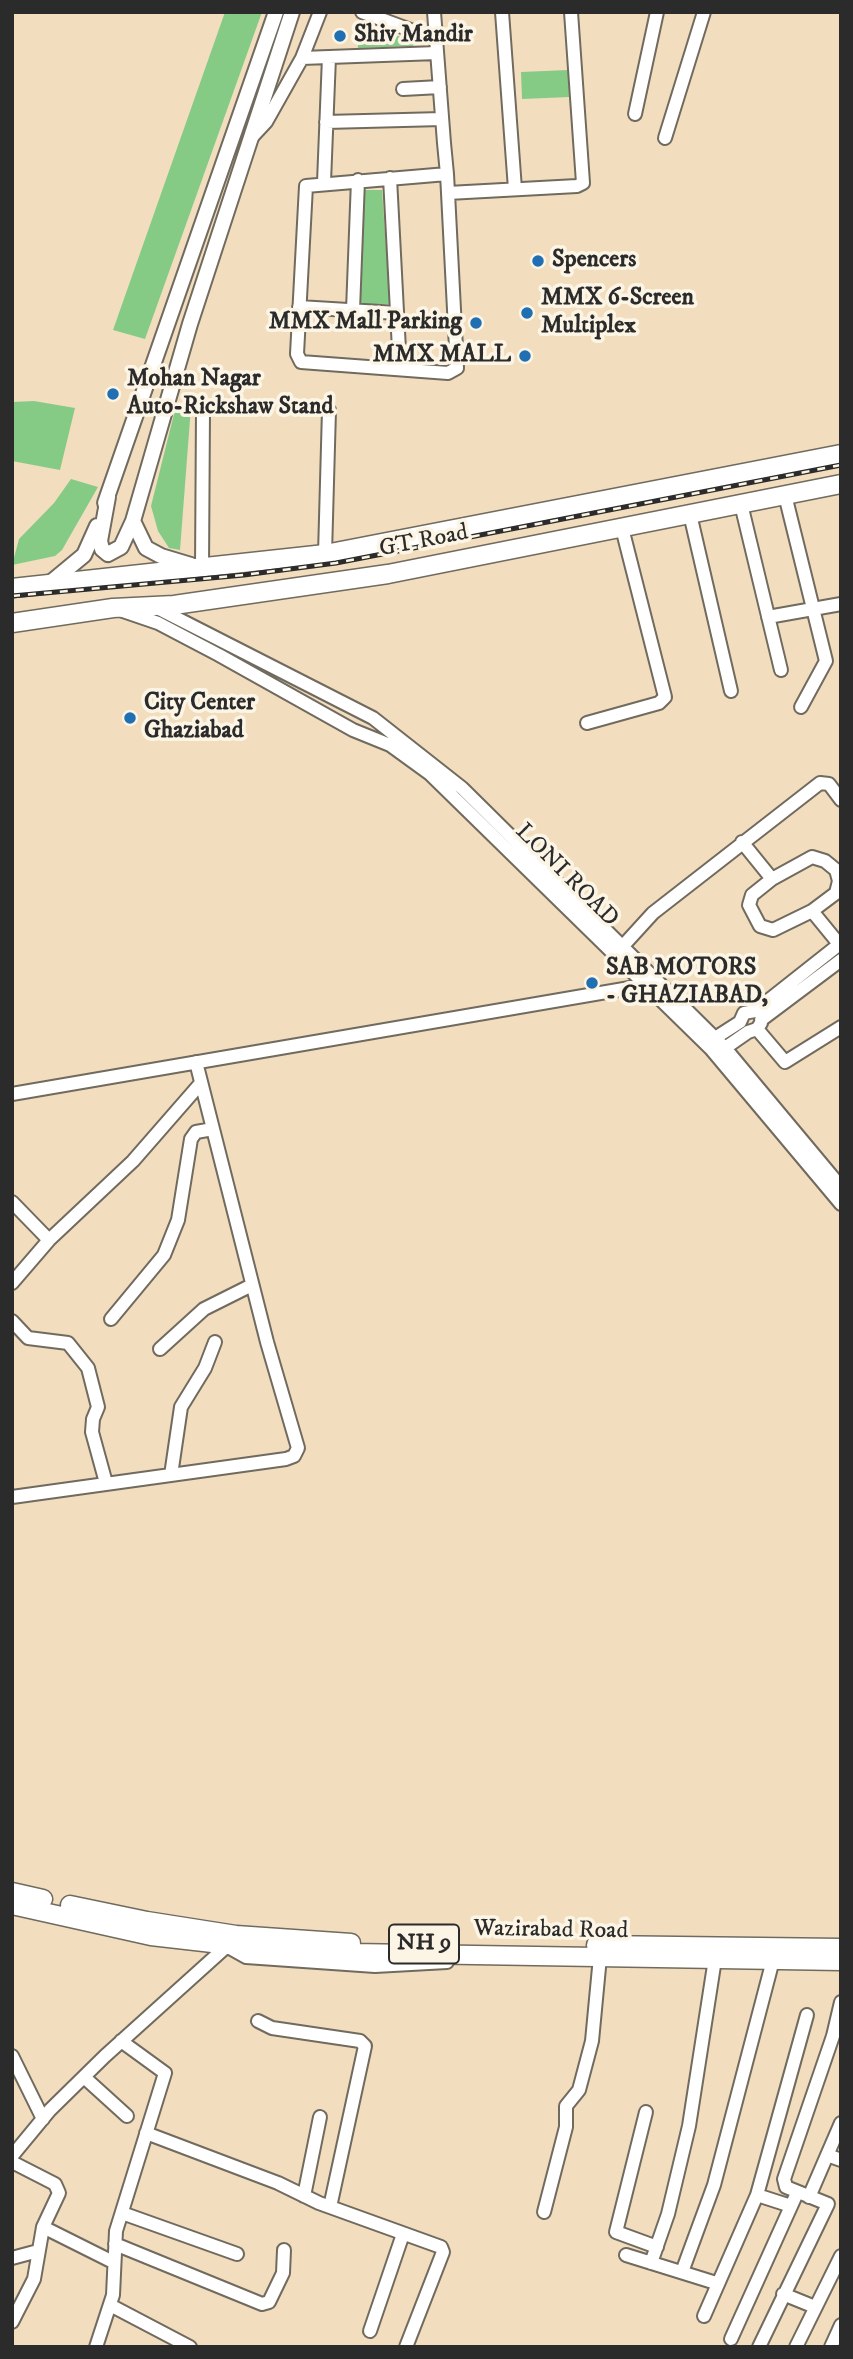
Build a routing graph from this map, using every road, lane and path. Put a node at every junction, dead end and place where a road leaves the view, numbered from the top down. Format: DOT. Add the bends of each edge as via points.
graph roads {
  1 [pos="276,12"];
  2 [pos="292,12"];
  3 [pos="320,12"];
  4 [pos="362,12"];
  5 [pos="433,12"];
  6 [pos="502,12"];
  7 [pos="571,12"];
  8 [pos="657,12"];
  9 [pos="704,12"];
  10 [pos="424,35"];
  11 [pos="437,53"];
  12 [pos="418,54"];
  13 [pos="329,57"];
  14 [pos="302,58"];
  15 [pos="440,87"];
  16 [pos="403,89"];
  17 [pos="635,114"];
  18 [pos="442,119"];
  19 [pos="326,122"];
  20 [pos="665,138"];
  21 [pos="248,142"];
  22 [pos="447,174"];
  23 [pos="390,178"];
  24 [pos="359,180"];
  25 [pos="324,182"];
  26 [pos="514,189"];
  27 [pos="448,193"];
  28 [pos="299,307"];
  29 [pos="353,310"];
  30 [pos="397,313"];
  31 [pos="400,369"];
  32 [pos="203,410"];
  33 [pos="329,410"];
  34 [pos="131,432"];
  35 [pos="156,442"];
  36 [pos="841,454"];
  37 [pos="841,484"];
  38 [pos="785,495"];
  39 [pos="107,497"];
  40 [pos="741,504"];
  41 [pos="690,514"];
  42 [pos="133,521"];
  43 [pos="622,528"];
  44 [pos="325,554"];
  45 [pos="202,568"];
  46 [pos="48,585"];
  47 [pos="12,588"];
  48 [pos="841,604"];
  49 [pos="154,606"];
  50 [pos="113,608"];
  51 [pos="814,608"];
  52 [pos="768,617"];
  53 [pos="12,623"];
  54 [pos="781,670"];
  55 [pos="731,691"];
  56 [pos="801,707"];
  57 [pos="587,723"];
  58 [pos="394,741"];
  59 [pos="841,800"];
  60 [pos="742,842"];
  61 [pos="522,854"];
  62 [pos="772,879"];
  63 [pos="812,911"];
  64 [pos="840,943"];
  65 [pos="622,947"];
  66 [pos="841,960"];
  67 [pos="653,984"];
  68 [pos="752,1023"];
  69 [pos="841,1027"];
  70 [pos="715,1038"];
  71 [pos="725,1048"];
  72 [pos="196,1062"];
  73 [pos="201,1083"];
  74 [pos="12,1094"];
  75 [pos="213,1129"];
  76 [pos="841,1187"];
  77 [pos="12,1202"];
  78 [pos="841,1204"];
  79 [pos="49,1240"];
  80 [pos="12,1283"];
  81 [pos="252,1285"];
  82 [pos="111,1319"];
  83 [pos="12,1321"];
  84 [pos="215,1342"];
  85 [pos="160,1349"];
  86 [pos="171,1475"];
  87 [pos="106,1483"];
  88 [pos="12,1497"];
  89 [pos="12,1892"];
  90 [pos="12,1905"];
  91 [pos="227,1940"];
  92 [pos="841,1948"];
  93 [pos="600,1957"];
  94 [pos="715,1959"];
  95 [pos="774,1960"];
  96 [pos="841,1961"];
  97 [pos="841,2002"];
  98 [pos="807,2015"];
  99 [pos="258,2021"];
  100 [pos="121,2041"];
  101 [pos="12,2056"];
  102 [pos="84,2077"];
  103 [pos="646,2112"];
  104 [pos="127,2116"];
  105 [pos="320,2117"];
  106 [pos="43,2119"];
  107 [pos="841,2123"];
  108 [pos="146,2133"];
  109 [pos="827,2155"];
  110 [pos="12,2156"];
  111 [pos="841,2160"];
  112 [pos="12,2162"];
  113 [pos="757,2195"];
  114 [pos="803,2195"];
  115 [pos="304,2196"];
  116 [pos="791,2206"];
  117 [pos="330,2207"];
  118 [pos="544,2212"];
  119 [pos="122,2213"];
  120 [pos="43,2227"];
  121 [pos="403,2234"];
  122 [pos="115,2244"];
  123 [pos="657,2247"];
  124 [pos="284,2250"];
  125 [pos="38,2251"];
  126 [pos="237,2254"];
  127 [pos="626,2255"];
  128 [pos="841,2256"];
  129 [pos="12,2258"];
  130 [pos="113,2262"];
  131 [pos="652,2263"];
  132 [pos="682,2272"];
  133 [pos="716,2283"];
  134 [pos="783,2294"];
  135 [pos="110,2305"];
  136 [pos="815,2307"];
  137 [pos="704,2316"];
  138 [pos="12,2322"];
  139 [pos="841,2325"];
  140 [pos="370,2331"];
  141 [pos="731,2339"];
  142 [pos="833,2346"];
  143 [pos="96,2347"];
  144 [pos="190,2347"];
  145 [pos="406,2347"];
  146 [pos="759,2347"];
  147 [pos="796,2347"];
  1 -- 34 [label="main road"];
  2 -- 21 [label="main road"];
  3 -- 14 [label="street"];
  4 -- 10 [label="street"];
  5 -- 10 [label="street"];
  5 -- 11 [label="street"];
  6 -- 26 [label="street"];
  7 -- 26 [label="street" via="583,183"];
  8 -- 17 [label="street"];
  9 -- 20 [label="street"];
  10 -- 12 [label="street"];
  11 -- 12 [label="street"];
  11 -- 15 [label="street"];
  12 -- 13 [label="street"];
  13 -- 14 [label="street"];
  13 -- 19 [label="street"];
  14 -- 21 [label="street" via="266,122"];
  15 -- 16 [label="street"];
  15 -- 18 [label="street"];
  18 -- 19 [label="street"];
  18 -- 22 [label="street"];
  19 -- 25 [label="street"];
  21 -- 35 [label="main road"];
  22 -- 23 [label="street"];
  22 -- 27 [label="street"];
  23 -- 24 [label="street"];
  23 -- 30 [label="street"];
  24 -- 25 [label="street"];
  24 -- 29 [label="street"];
  25 -- 28 [label="street" via="304,190"];
  26 -- 27 [label="street"];
  27 -- 31 [label="street" via="457,368 448,373"];
  28 -- 29 [label="street"];
  28 -- 31 [label="street" via="297,354 301,362"];
  29 -- 30 [label="street"];
  30 -- 31 [label="street"];
  32 -- 45 [label="street"];
  33 -- 44 [label="street"];
  34 -- 35 [label="main road"];
  34 -- 39 [label="main road"];
  35 -- 42 [label="main road"];
  36 -- 44 [label="highway, GT Road"];
  37 -- 38 [label="highway, GT Road"];
  38 -- 40 [label="highway, GT Road"];
  38 -- 51 [label="street"];
  39 -- 42 [label="main road" via="100,541 107,554 121,547"];
  39 -- 46 [label="main road" via="83,555"];
  40 -- 41 [label="highway, GT Road"];
  40 -- 52 [label="street"];
  41 -- 43 [label="highway, GT Road"];
  41 -- 55 [label="street"];
  42 -- 45 [label="main road" via="146,548"];
  43 -- 49 [label="highway, GT Road" via="388,574"];
  43 -- 57 [label="street" via="666,697 659,703"];
  44 -- 45 [label="highway, GT Road"];
  45 -- 46 [label="highway, GT Road"];
  46 -- 47 [label="highway, GT Road"];
  48 -- 51 [label="street"];
  49 -- 50 [label="highway, GT Road"];
  49 -- 58 [label="street" via="373,718"];
  50 -- 53 [label="highway, GT Road"];
  50 -- 58 [label="street" via="158,623 352,730"];
  51 -- 52 [label="street"];
  51 -- 56 [label="street" via="826,661"];
  52 -- 54 [label="street"];
  58 -- 61 [label="street, LONI ROAD"];
  59 -- 60 [label="street" via="823,782"];
  60 -- 62 [label="street"];
  60 -- 65 [label="street" via="653,913"];
  61 -- 65 [label="street, LONI ROAD"];
  61 -- 67 [label="street, LONI ROAD"];
  62 -- 63 [label="street" via="752,894 748,905 760,926 773,930"];
  62 -- 63 [label="street" via="812,857 825,861 836,870 836,893"];
  63 -- 64 [label="street"];
  64 -- 68 [label="street"];
  65 -- 67 [label="street, LONI ROAD"];
  66 -- 68 [label="street"];
  67 -- 70 [label="street, LONI ROAD"];
  67 -- 72 [label="street"];
  67 -- 78 [label="street, LONI ROAD"];
  68 -- 69 [label="street" via="785,1062"];
  68 -- 70 [label="street"];
  68 -- 71 [label="street"];
  70 -- 71 [label="street, LONI ROAD"];
  71 -- 76 [label="street, LONI ROAD"];
  72 -- 73 [label="street"];
  72 -- 74 [label="street"];
  73 -- 75 [label="street"];
  73 -- 79 [label="street" via="116,1178"];
  75 -- 81 [label="street"];
  75 -- 82 [label="street" via="196,1132 191,1139 178,1220 164,1255"];
  77 -- 79 [label="street"];
  79 -- 80 [label="street"];
  81 -- 85 [label="street" via="204,1309"];
  81 -- 86 [label="street" via="298,1448 286,1459"];
  83 -- 87 [label="street" via="28,1338 68,1343 88,1368 98,1408 92,1432"];
  84 -- 86 [label="street" via="181,1407"];
  86 -- 87 [label="street"];
  87 -- 88 [label="street"];
  89 -- 91 [label="highway, Wazirabad Road / NH 9"];
  90 -- 91 [label="highway, Wazirabad Road / NH 9" via="151,1936"];
  91 -- 92 [label="highway, Wazirabad Road / NH 9"];
  91 -- 93 [label="highway, Wazirabad Road / NH 9" via="360,1955"];
  91 -- 100 [label="street"];
  93 -- 94 [label="highway, Wazirabad Road / NH 9"];
  93 -- 118 [label="street" via="594,2034 579,2090 566,2106"];
  94 -- 95 [label="highway, Wazirabad Road / NH 9"];
  94 -- 123 [label="street" via="689,2126"];
  95 -- 96 [label="highway, Wazirabad Road / NH 9"];
  95 -- 132 [label="street" via="714,2185"];
  97 -- 114 [label="street" via="784,2179 784,2185"];
  98 -- 113 [label="street"];
  99 -- 117 [label="street" via="272,2028 360,2041 365,2046"];
  100 -- 102 [label="street"];
  100 -- 108 [label="street" via="165,2073"];
  101 -- 106 [label="street"];
  102 -- 104 [label="street"];
  102 -- 106 [label="street"];
  103 -- 123 [label="street" via="615,2232"];
  105 -- 115 [label="street"];
  106 -- 110 [label="street"];
  107 -- 109 [label="street"];
  108 -- 115 [label="street"];
  108 -- 119 [label="street"];
  109 -- 111 [label="street"];
  109 -- 114 [label="street"];
  112 -- 120 [label="street" via="58,2188"];
  113 -- 116 [label="street"];
  113 -- 133 [label="street"];
  114 -- 116 [label="street"];
  114 -- 134 [label="street" via="828,2204"];
  115 -- 117 [label="street"];
  116 -- 141 [label="street"];
  117 -- 121 [label="street"];
  119 -- 122 [label="street"];
  119 -- 126 [label="street"];
  120 -- 125 [label="street"];
  120 -- 130 [label="street"];
  121 -- 140 [label="street"];
  121 -- 145 [label="street" via="443,2250"];
  122 -- 124 [label="street" via="262,2304 269,2302 283,2273"];
  122 -- 130 [label="street"];
  123 -- 131 [label="street"];
  125 -- 129 [label="street"];
  125 -- 138 [label="street" via="31,2287"];
  127 -- 131 [label="street"];
  128 -- 136 [label="street"];
  130 -- 135 [label="street"];
  131 -- 132 [label="street"];
  132 -- 133 [label="street"];
  133 -- 137 [label="street"];
  134 -- 136 [label="street"];
  134 -- 146 [label="street"];
  135 -- 143 [label="street"];
  135 -- 144 [label="street"];
  136 -- 147 [label="street"];
  139 -- 142 [label="street"];
}
